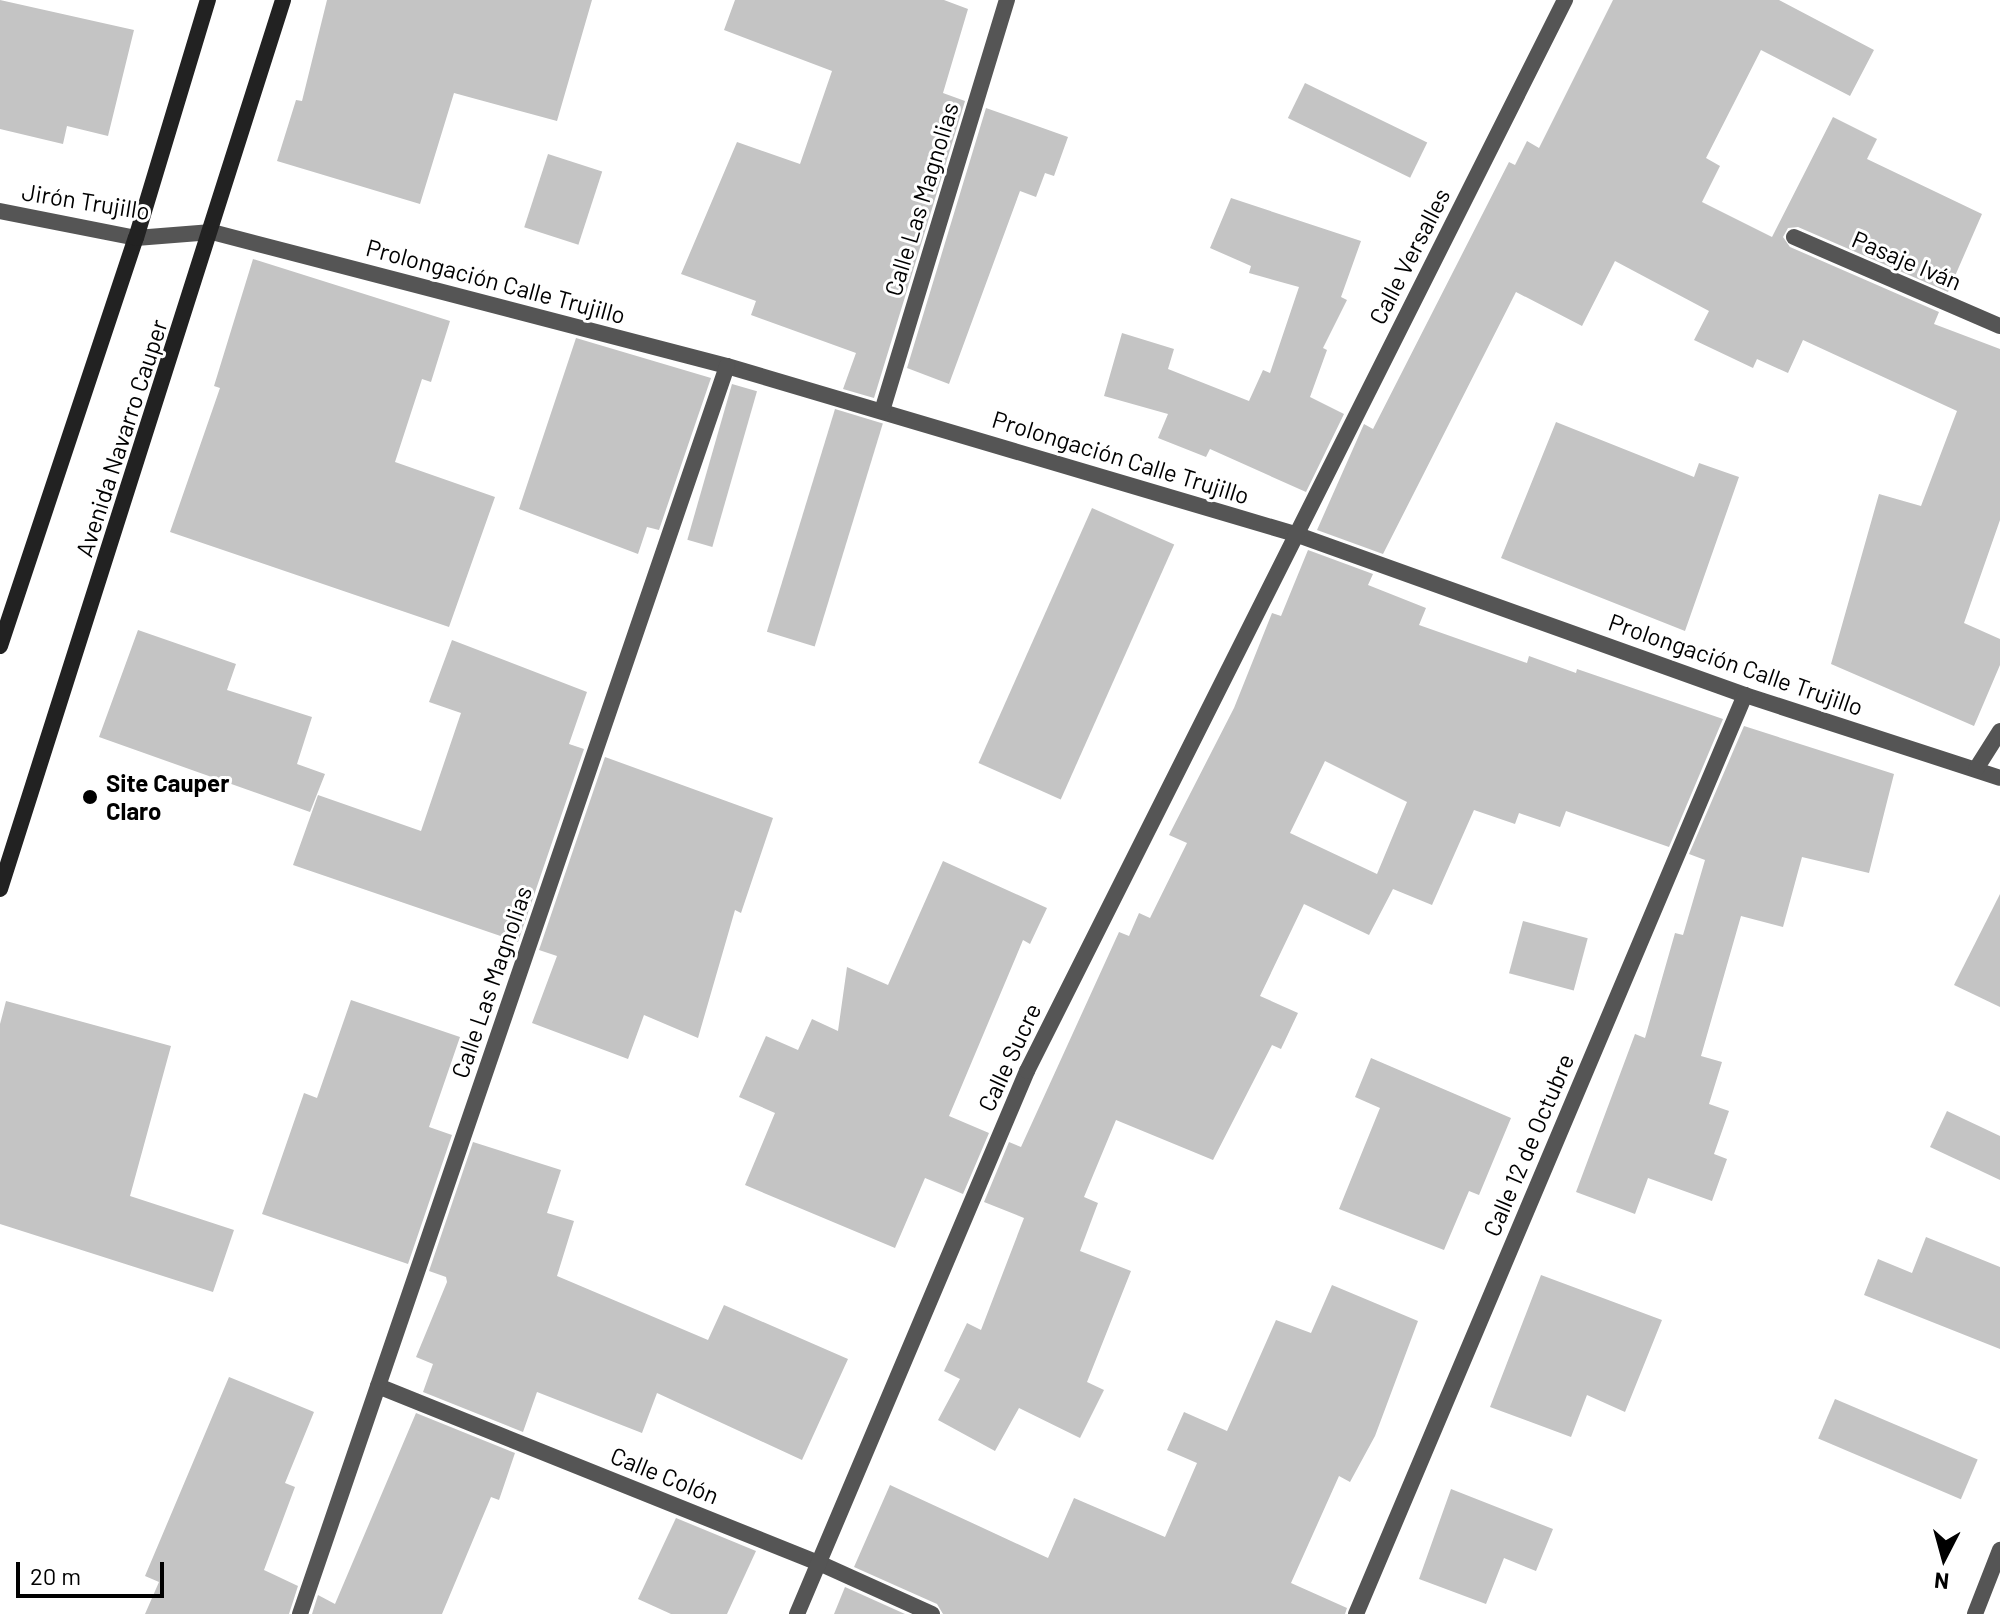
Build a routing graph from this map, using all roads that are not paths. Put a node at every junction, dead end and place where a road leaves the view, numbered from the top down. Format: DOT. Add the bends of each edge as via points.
graph roads {
  1 [pos="208,0"];
  2 [pos="283,0"];
  3 [pos="1007,0"];
  4 [pos="1565,0"];
  5 [pos="0,211"];
  6 [pos="212,232"];
  7 [pos="1794,237"];
  8 [pos="136,238"];
  9 [pos="2000,326"];
  10 [pos="727,366"];
  11 [pos="882,411"];
  12 [pos="1295,534"];
  13 [pos="0,646"];
  14 [pos="1745,695"];
  15 [pos="2000,731"];
  16 [pos="1976,769"];
  17 [pos="2000,778"];
  18 [pos="0,889"];
  19 [pos="378,1386"];
  20 [pos="2000,1550"];
  21 [pos="819,1563"];
  22 [pos="300,1614"];
  23 [pos="797,1614"];
  24 [pos="932,1614"];
  25 [pos="1356,1614"];
  26 [pos="1975,1614"];
  1 -- 8 [label="main road"];
  2 -- 6 [label="main road, Avenida Navarro Cauper"];
  3 -- 11 [label="street, Calle Las Magnolias"];
  4 -- 12 [label="street, Calle Versalles"];
  5 -- 8 [label="street, Jirón Trujillo"];
  6 -- 8 [label="street, Jirón Trujillo"];
  6 -- 10 [label="street, Prolongación Calle Trujillo"];
  6 -- 18 [label="main road, Avenida Navarro Cauper"];
  7 -- 9 [label="street, Pasaje Iván"];
  8 -- 13 [label="main road"];
  10 -- 11 [label="street, Prolongación Calle Trujillo"];
  10 -- 19 [label="street, Calle Las Magnolias"];
  11 -- 12 [label="street, Prolongación Calle Trujillo"];
  12 -- 14 [label="street, Prolongación Calle Trujillo"];
  12 -- 21 [label="street, Calle Sucre" via="1027,1071"];
  14 -- 16 [label="street, Prolongación Calle Trujillo"];
  14 -- 25 [label="street, Calle 12 de Octubre"];
  15 -- 16 [label="street"];
  16 -- 17 [label="street, Prolongación Calle Trujillo"];
  19 -- 21 [label="street, Calle Colón"];
  19 -- 22 [label="street, Calle Las Magnolias"];
  20 -- 26 [label="street"];
  21 -- 23 [label="street, Calle Sucre"];
  21 -- 24 [label="street, Calle Colón"];
}
